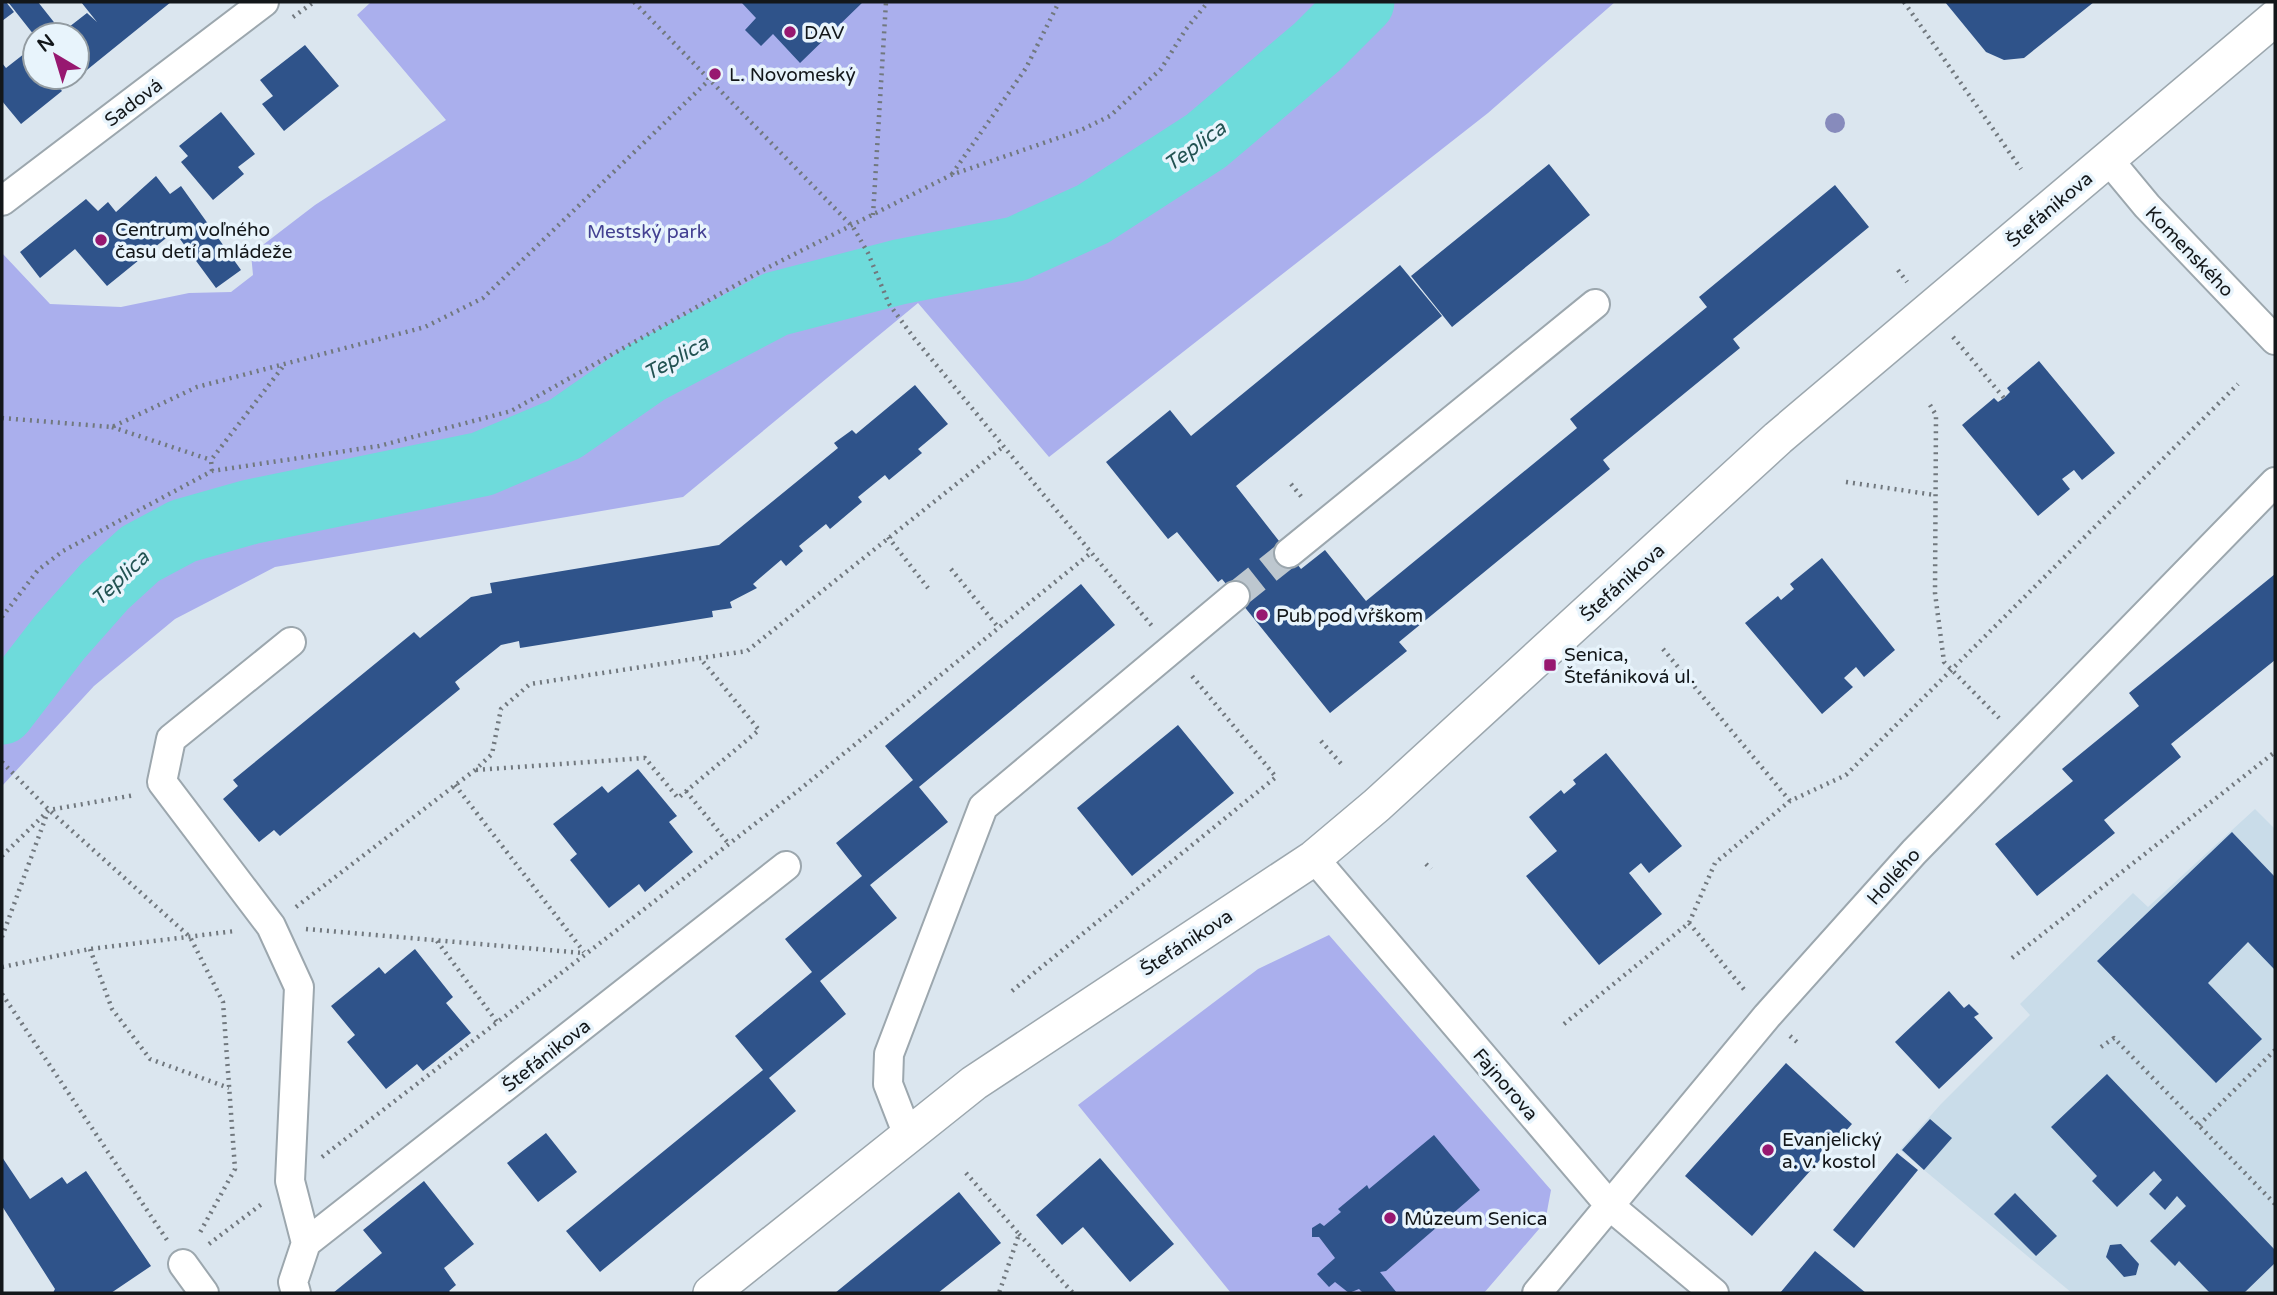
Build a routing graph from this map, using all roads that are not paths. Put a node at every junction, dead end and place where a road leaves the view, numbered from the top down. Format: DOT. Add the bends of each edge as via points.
graph roads {
  1 [pos="264,2"];
  2 [pos="2275,18"];
  3 [pos="2108,159"];
  4 [pos="2,201"];
  5 [pos="1595,304"];
  6 [pos="2275,340"];
  7 [pos="2275,482"];
  8 [pos="1289,553"];
  9 [pos="1235,596"];
  10 [pos="291,642"];
  11 [pos="1314,858"];
  12 [pos="786,866"];
  13 [pos="907,1133"];
  14 [pos="1611,1207"];
  15 [pos="306,1243"];
  16 [pos="183,1264"];
  17 [pos="204,1293"];
  18 [pos="296,1293"];
  19 [pos="711,1293"];
  20 [pos="1536,1293"];
  21 [pos="1714,1293"];
  1 -- 4 [label="street, Sadová"];
  2 -- 3 [label="street, Štefánikova"];
  3 -- 6 [label="street, Komenského"];
  3 -- 11 [label="street, Štefánikova" via="1778,438"];
  5 -- 8 [label="street"];
  7 -- 14 [label="street, Hollého" via="1914,852 1767,1016"];
  9 -- 13 [label="street" via="983,807 889,1054 888,1084"];
  10 -- 15 [label="street" via="171,739 162,782 271,926 299,987 290,1181"];
  11 -- 13 [label="street, Štefánikova" via="974,1083"];
  11 -- 14 [label="street, Fajnorova"];
  12 -- 15 [label="street, Štefánikova"];
  13 -- 19 [label="street, Štefánikova"];
  14 -- 20 [label="street, Hollého"];
  14 -- 21 [label="street, Fajnorova"];
  15 -- 18 [label="street" via="293,1282"];
  16 -- 17 [label="street"];
}
